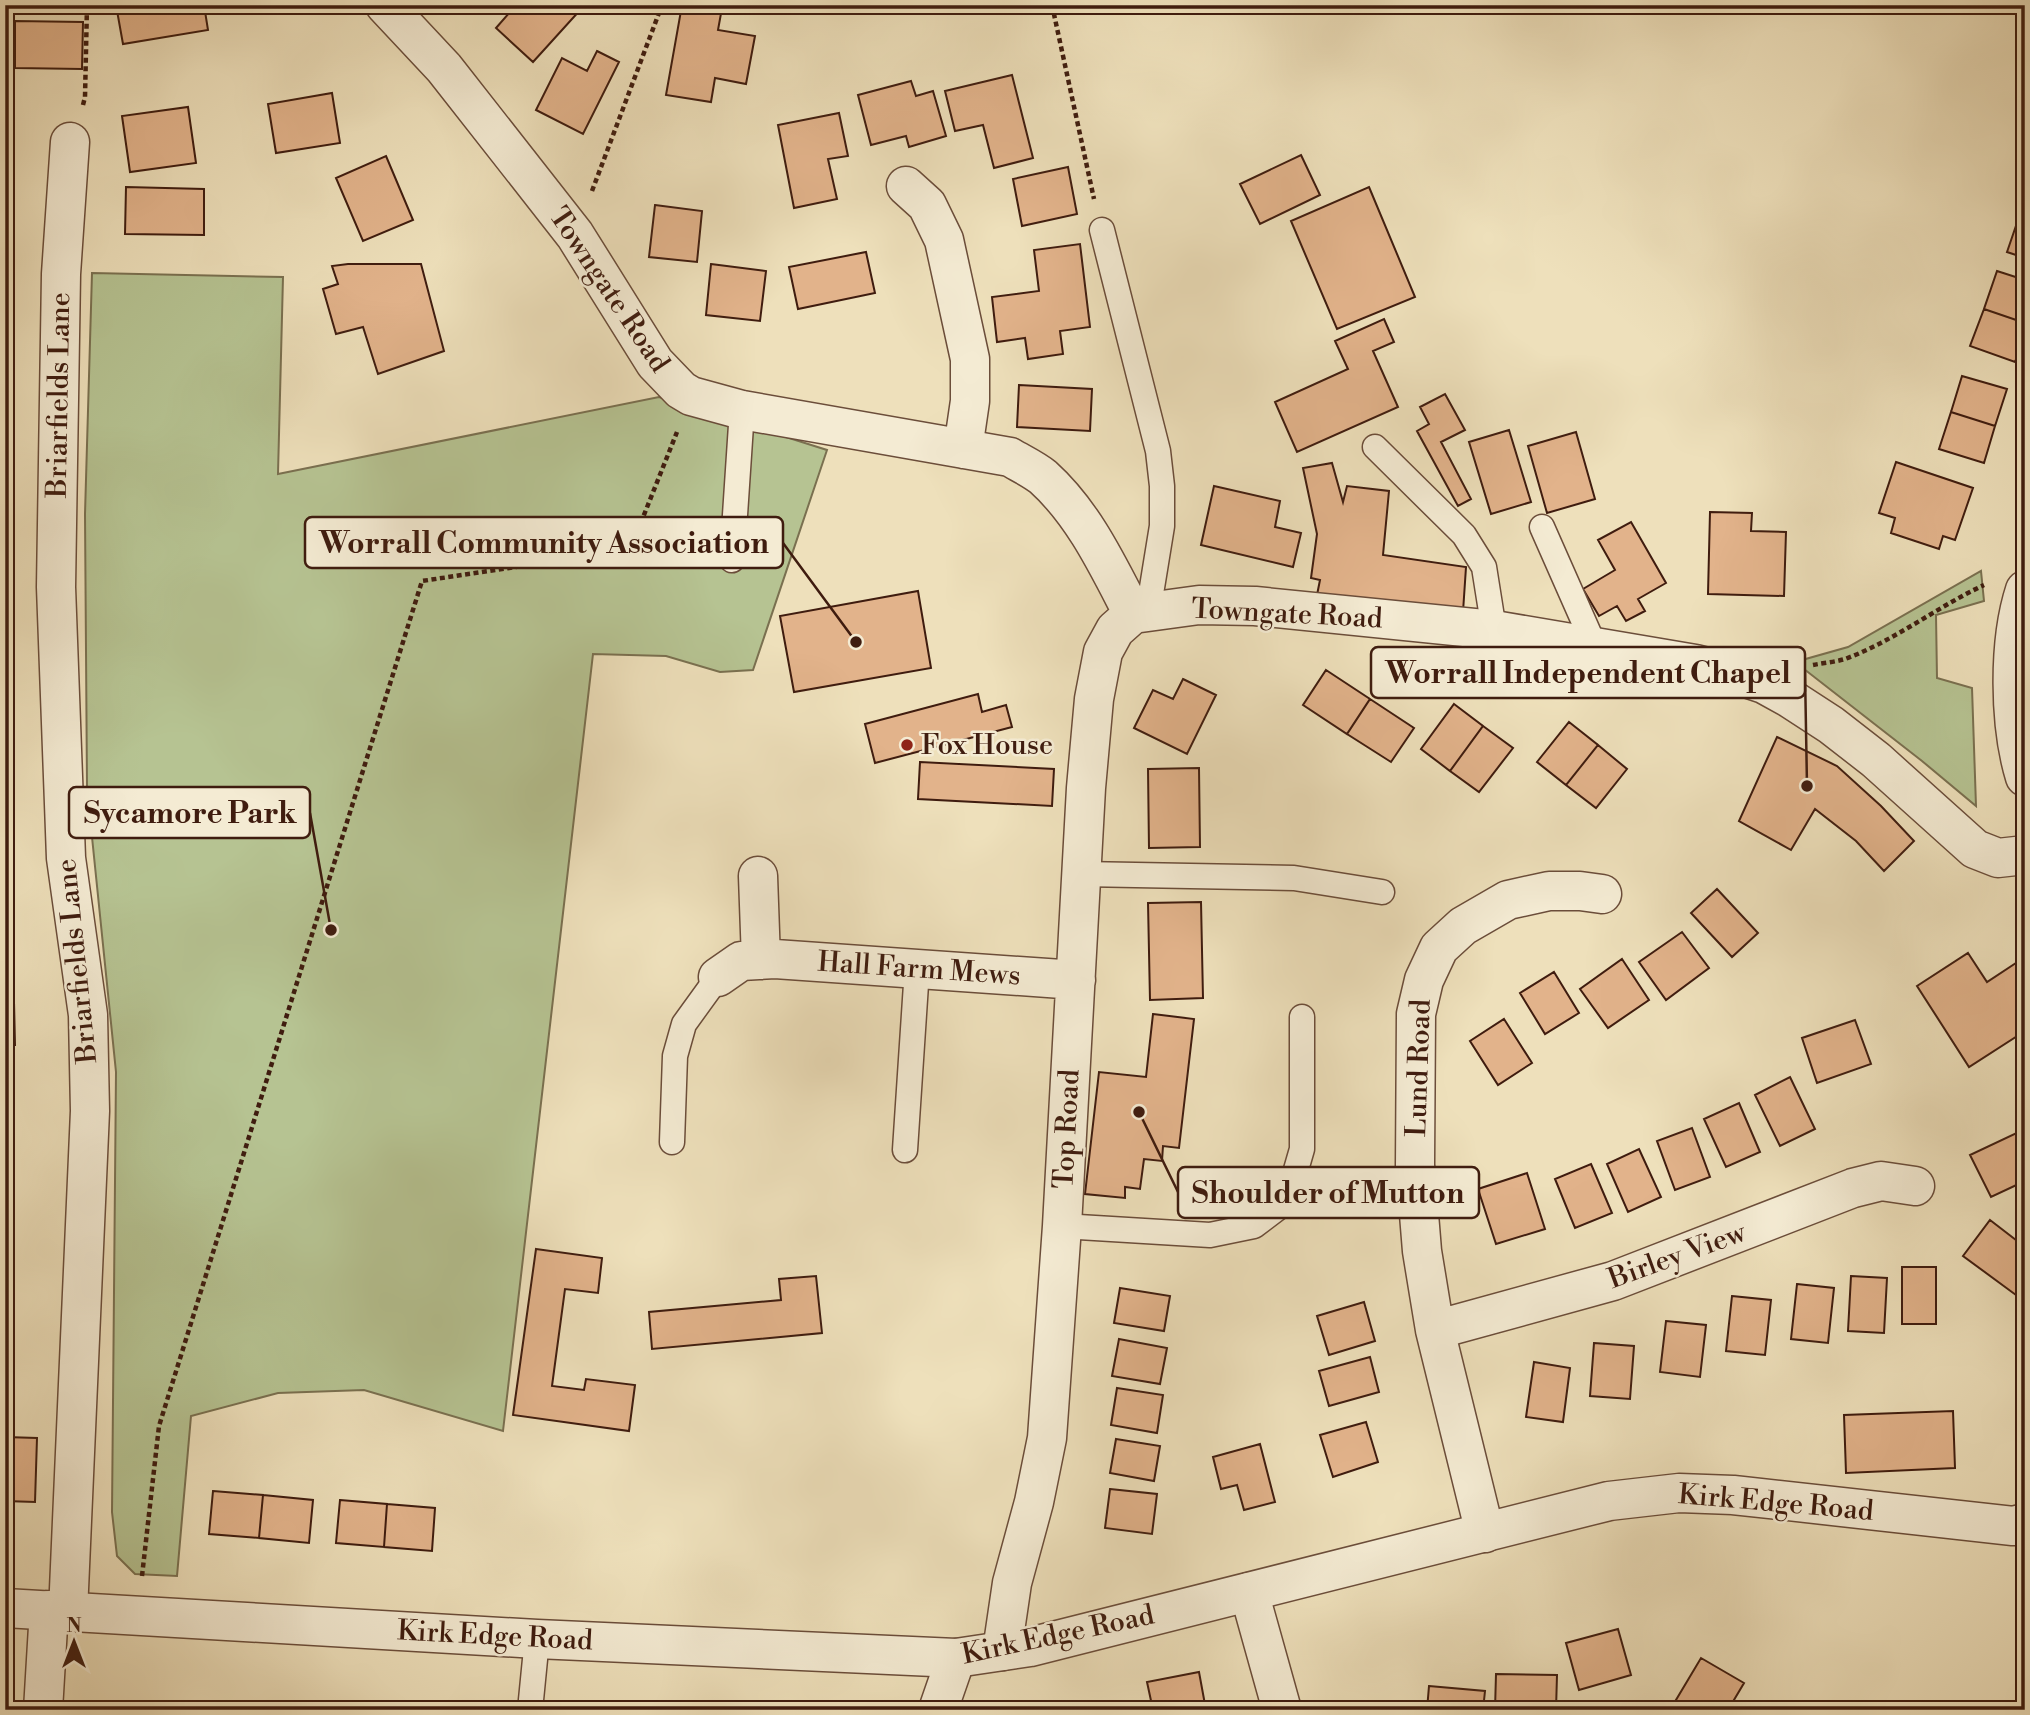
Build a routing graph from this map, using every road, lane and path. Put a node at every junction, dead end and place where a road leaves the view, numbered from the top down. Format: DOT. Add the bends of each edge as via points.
graph roads {
  1 [pos="87,5"];
  2 [pos="385,5"];
  3 [pos="662,5"];
  4 [pos="1052,5"];
  5 [pos="70,142"];
  6 [pos="906,186"];
  7 [pos="1102,230"];
  8 [pos="575,235"];
  9 [pos="691,396"];
  10 [pos="741,410"];
  11 [pos="1375,447"];
  12 [pos="963,449"];
  13 [pos="1542,527"];
  14 [pos="732,560"];
  15 [pos="1988,583"];
  16 [pos="2025,590"];
  17 [pos="1140,613"];
  18 [pos="1494,630"];
  19 [pos="1595,648"];
  20 [pos="1764,684"];
  21 [pos="2025,777"];
  22 [pos="2025,855"];
  23 [pos="1081,874"];
  24 [pos="758,876"];
  25 [pos="1382,892"];
  26 [pos="1602,894"];
  27 [pos="761,960"];
  28 [pos="917,969"];
  29 [pos="718,977"];
  30 [pos="1076,979"];
  31 [pos="1302,1017"];
  32 [pos="672,1142"];
  33 [pos="905,1150"];
  34 [pos="1915,1186"];
  35 [pos="1062,1226"];
  36 [pos="1435,1329"];
  37 [pos="2021,1526"];
  38 [pos="1485,1533"];
  39 [pos="1249,1592"];
  40 [pos="5,1608"];
  41 [pos="59,1611"];
  42 [pos="138,1615"];
  43 [pos="537,1639"];
  44 [pos="1002,1651"];
  45 [pos="956,1658"];
  46 [pos="43,1710"];
  47 [pos="530,1710"];
  48 [pos="938,1710"];
  49 [pos="1282,1710"];
  1 -- 5 [label="path" via="85,97"];
  2 -- 8 [label="street, Towngate Road" via="444,68"];
  3 -- 8 [label="path"];
  4 -- 7 [label="path"];
  5 -- 41 [label="street, Briarfields Lane" via="61,274 57,587 66,859 88,1015 90,1111"];
  6 -- 12 [label="street" via="928,205 944,240 970,359"];
  7 -- 17 [label="lane" via="1158,451 1162,486 1162,526"];
  8 -- 9 [label="street, Towngate Road" via="655,363"];
  9 -- 10 [label="street, Towngate Road"];
  9 -- 42 [label="path" via="630,550 422,581 159,1426"];
  10 -- 12 [label="street, Towngate Road"];
  10 -- 14 [label="lane"];
  11 -- 18 [label="lane" via="1464,535 1484,567"];
  12 -- 17 [label="street, Towngate Road" via="1010,457 1041,475 1071,506"];
  13 -- 19 [label="lane"];
  15 -- 20 [label="path" via="1844,659 1792,669"];
  16 -- 21 [label="street" via="2013,659 2014,715"];
  17 -- 18 [label="street, Towngate Road" via="1199,605 1255,606"];
  17 -- 23 [label="street, Top Road" via="1115,630 1103,652 1092,724"];
  18 -- 19 [label="street, Towngate Road"];
  19 -- 20 [label="street, Towngate Road" via="1695,664"];
  20 -- 22 [label="street, Towngate Road" via="1832,725 1975,849 1998,859"];
  23 -- 25 [label="lane" via="1294,878"];
  23 -- 30 [label="street, Top Road"];
  24 -- 27 [label="street"];
  26 -- 36 [label="street, Lund Road" via="1549,891 1508,900 1462,926 1439,948 1424,979 1416,1014 1415,1165"];
  27 -- 28 [label="street, Hall Farm Mews"];
  27 -- 29 [label="street, Hall Farm Mews" via="741,961"];
  28 -- 30 [label="street, Hall Farm Mews"];
  28 -- 33 [label="lane"];
  29 -- 32 [label="lane" via="684,1024 676,1056"];
  30 -- 35 [label="street, Top Road"];
  31 -- 35 [label="lane" via="1302,1149 1287,1201 1254,1226 1210,1235"];
  34 -- 36 [label="street, Birley View" via="1881,1181 1853,1188 1613,1281"];
  35 -- 44 [label="street, Top Road" via="1047,1438 1012,1583"];
  36 -- 38 [label="street, Lund Road"];
  37 -- 38 [label="street, Kirk Edge Road" via="1679,1493 1609,1501"];
  38 -- 39 [label="street, Kirk Edge Road"];
  39 -- 44 [label="street, Kirk Edge Road"];
  39 -- 49 [label="street"];
  40 -- 41 [label="street, Kirk Edge Road"];
  41 -- 42 [label="street, Kirk Edge Road"];
  41 -- 46 [label="street, Briarfields Lane"];
  42 -- 43 [label="street, Kirk Edge Road"];
  43 -- 45 [label="street, Kirk Edge Road"];
  43 -- 47 [label="lane"];
  44 -- 45 [label="street, Kirk Edge Road"];
  45 -- 48 [label="street"];
}
